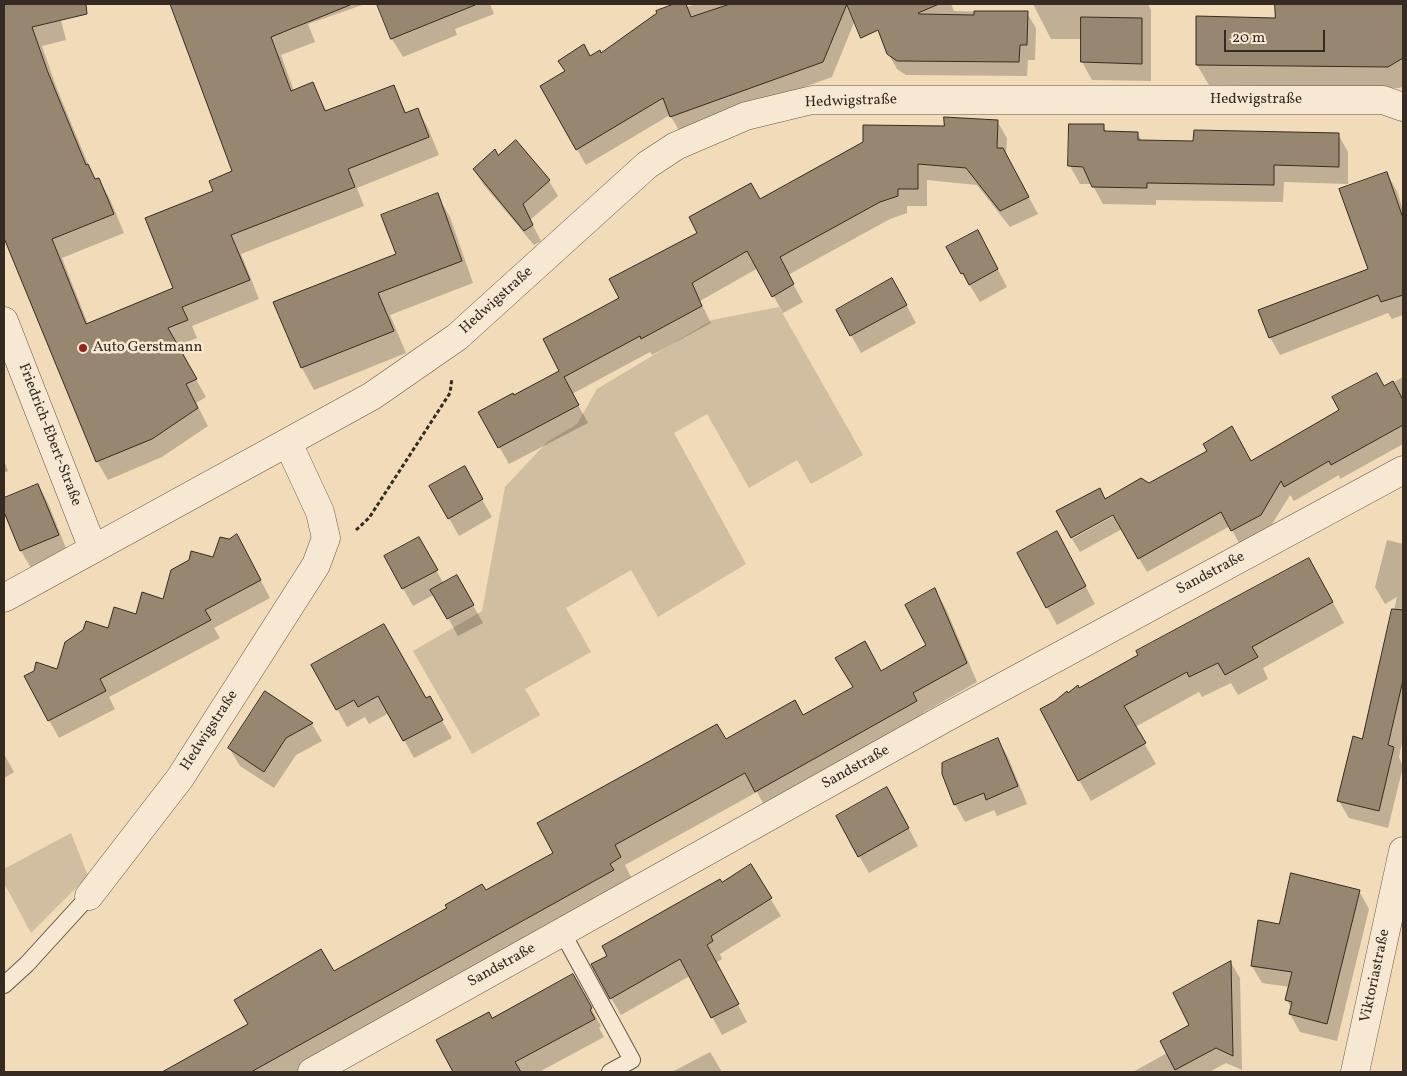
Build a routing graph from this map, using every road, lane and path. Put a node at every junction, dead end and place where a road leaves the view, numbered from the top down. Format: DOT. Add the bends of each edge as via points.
graph roads {
  1 [pos="1403,107"];
  2 [pos="4,321"];
  3 [pos="457,337"];
  4 [pos="288,443"];
  5 [pos="1403,470"];
  6 [pos="93,549"];
  7 [pos="316,565"];
  8 [pos="4,598"];
  9 [pos="1403,851"];
  10 [pos="90,896"];
  11 [pos="562,932"];
  12 [pos="4,985"];
  13 [pos="312,1072"];
  14 [pos="610,1072"];
  15 [pos="1355,1072"];
  1 -- 3 [label="street, Hedwigstraße" via="1383,100 812,100 746,116 676,146 647,165"];
  2 -- 6 [label="street, Friedrich-Ebert-Straße"];
  3 -- 4 [label="street, Hedwigstraße" via="372,396"];
  3 -- 7 [label="path" via="450,393 369,518"];
  4 -- 6 [label="street, Hedwigstraße"];
  4 -- 7 [label="street, Hedwigstraße" via="320,512 326,538"];
  5 -- 11 [label="street, Sandstraße" via="953,713"];
  6 -- 8 [label="street, Hedwigstraße"];
  7 -- 10 [label="street, Hedwigstraße" via="180,778"];
  9 -- 15 [label="street, Viktoriastraße"];
  10 -- 12 [label="lane, Hedwigstraße"];
  11 -- 13 [label="street, Sandstraße"];
  11 -- 14 [label="lane" via="632,1060"];
}
